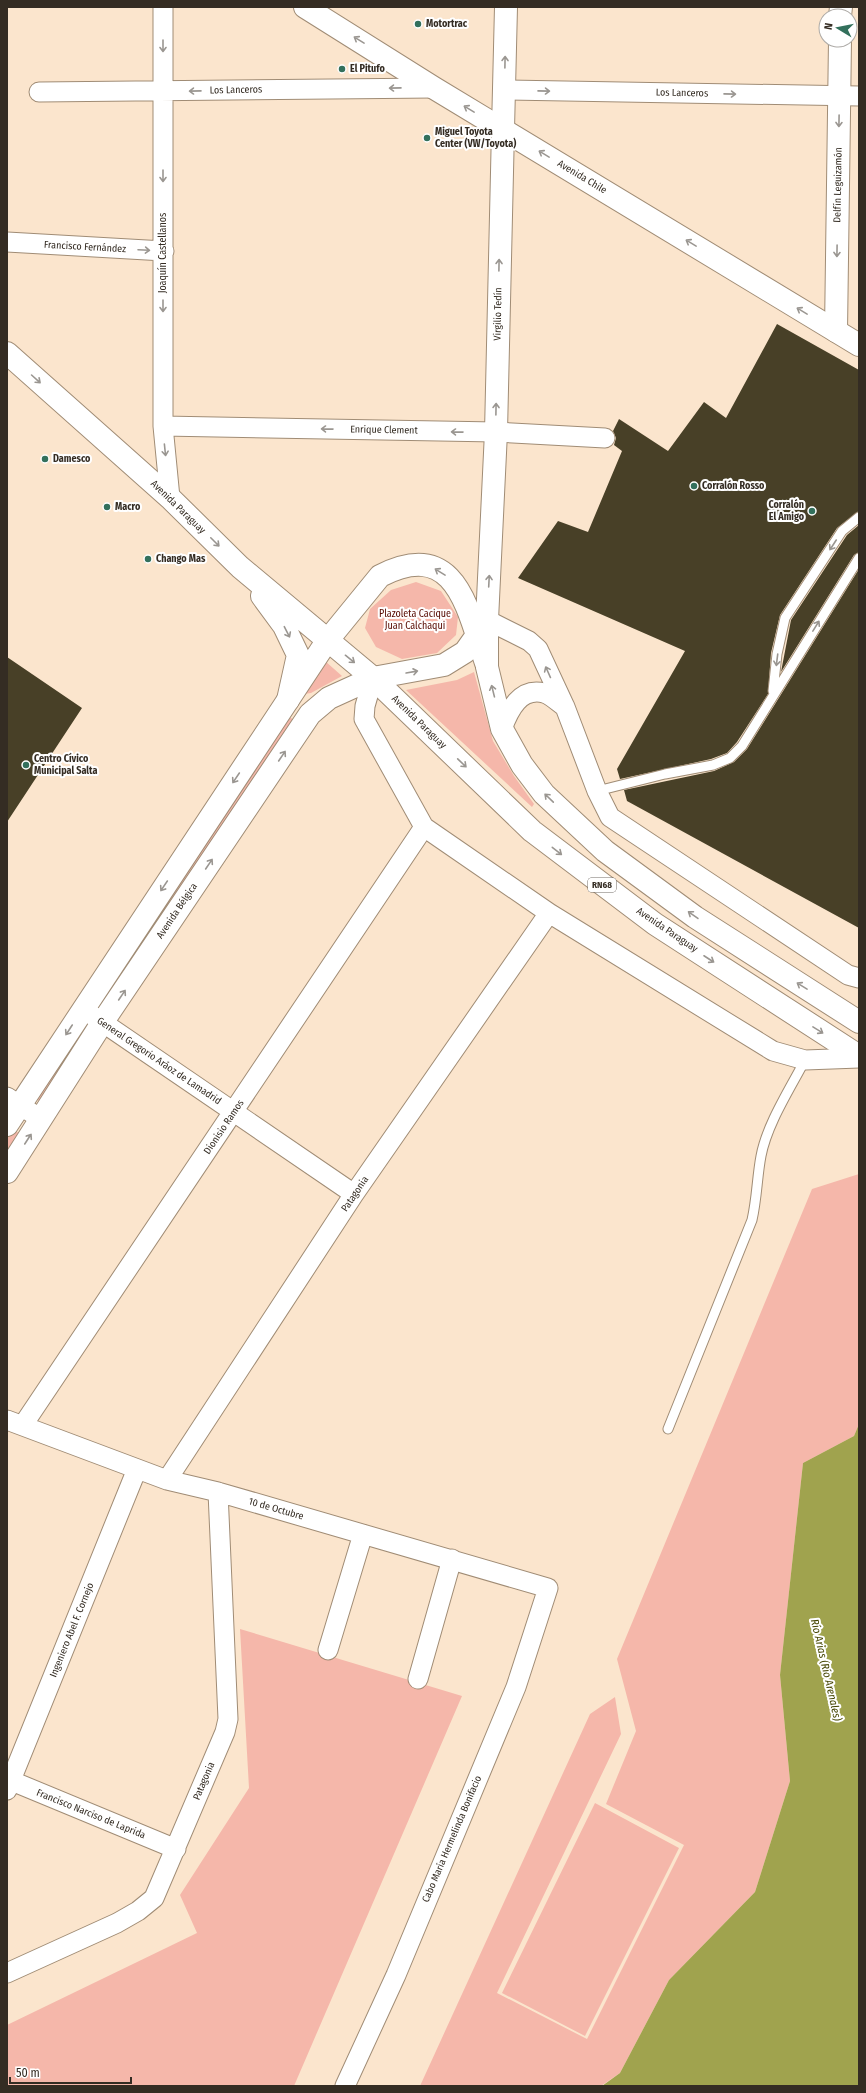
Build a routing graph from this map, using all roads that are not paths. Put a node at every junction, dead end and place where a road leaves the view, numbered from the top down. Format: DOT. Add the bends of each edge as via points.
graph roads {
  1 [pos="163,7"];
  2 [pos="305,7"];
  3 [pos="506,7"];
  4 [pos="841,48"];
  5 [pos="434,88"];
  6 [pos="505,90"];
  7 [pos="163,91"];
  8 [pos="39,92"];
  9 [pos="849,96"];
  10 [pos="503,129"];
  11 [pos="7,242"];
  12 [pos="164,251"];
  13 [pos="836,331"];
  14 [pos="859,345"];
  15 [pos="7,353"];
  16 [pos="163,426"];
  17 [pos="496,432"];
  18 [pos="605,438"];
  19 [pos="170,498"];
  20 [pos="859,517"];
  21 [pos="859,558"];
  22 [pos="240,567"];
  23 [pos="482,628"];
  24 [pos="328,641"];
  25 [pos="373,678"];
  26 [pos="772,695"];
  27 [pos="288,700"];
  28 [pos="564,707"];
  29 [pos="502,729"];
  30 [pos="597,791"];
  31 [pos="424,827"];
  32 [pos="549,913"];
  33 [pos="859,978"];
  34 [pos="83,1008"];
  35 [pos="859,1022"];
  36 [pos="102,1023"];
  37 [pos="859,1057"];
  38 [pos="805,1060"];
  39 [pos="13,1101"];
  40 [pos="234,1112"];
  41 [pos="42,1119"];
  42 [pos="7,1125"];
  43 [pos="7,1172"];
  44 [pos="354,1194"];
  45 [pos="15,1423"];
  46 [pos="668,1429"];
  47 [pos="137,1469"];
  48 [pos="168,1480"];
  49 [pos="218,1492"];
  50 [pos="363,1534"];
  51 [pos="452,1559"];
  52 [pos="548,1588"];
  53 [pos="328,1650"];
  54 [pos="418,1679"];
  55 [pos="8,1784"];
  56 [pos="176,1849"];
  57 [pos="7,1973"];
  58 [pos="345,2086"];
  1 -- 7 [label="street, Joaquín Castellanos, one-way"];
  5 -- 2 [label="main road, Avenida Chile, one-way"];
  6 -- 3 [label="main road, Virgilio Tedín, one-way"];
  4 -- 9 [label="main road, Delfín Leguizamón"];
  5 -- 7 [label="street, Los Lanceros, one-way"];
  10 -- 5 [label="main road, Avenida Chile, one-way"];
  6 -- 9 [label="street, Los Lanceros, one-way"];
  6 -- 10 [label="main road, Virgilio Tedín"];
  7 -- 8 [label="street, Los Lanceros"];
  7 -- 12 [label="street, Joaquín Castellanos, one-way"];
  9 -- 13 [label="main road, Delfín Leguizamón, one-way"];
  13 -- 10 [label="main road, Avenida Chile, one-way"];
  17 -- 10 [label="main road, Virgilio Tedín, one-way"];
  11 -- 12 [label="street, Francisco Fernández, one-way"];
  12 -- 16 [label="street, Joaquín Castellanos, one-way"];
  13 -- 14 [label="main road, Avenida Chile"];
  15 -- 19 [label="main road, Avenida Paraguay, one-way"];
  17 -- 16 [label="street, Enrique Clement, one-way"];
  16 -- 19 [label="street, Joaquín Castellanos, one-way"];
  17 -- 18 [label="street, Enrique Clement"];
  23 -- 17 [label="main road, Virgilio Tedín, one-way"];
  19 -- 22 [label="main road, Avenida Paraguay, one-way"];
  20 -- 26 [label="lane, one-way" via="842,531 785,618"];
  26 -- 21 [label="lane, one-way"];
  22 -- 24 [label="main road, Avenida Paraguay"];
  22 -- 27 [label="main road, one-way" via="284,626 298,655"];
  23 -- 24 [label="main road, one-way" via="466,605 458,586 443,573 429,566 413,564 380,576"];
  25 -- 23 [label="main road, one-way" via="444,665 465,652"];
  28 -- 23 [label="street, one-way" via="538,649 529,640"];
  29 -- 23 [label="main road, one-way" via="487,667"];
  24 -- 25 [label="main road, Avenida Paraguay, one-way"];
  24 -- 27 [label="main road"];
  25 -- 31 [label="street" via="364,719"];
  36 -- 25 [label="main road, Avenida Bélgica, one-way" via="310,714 329,698"];
  25 -- 37 [label="main road, Avenida Paraguay / RN68, one-way" via="532,831 655,924"];
  26 -- 30 [label="lane" via="742,746 730,758 713,765"];
  27 -- 34 [label="main road, one-way"];
  28 -- 29 [label="street" via="546,693 531,692 518,699 509,711"];
  28 -- 30 [label="street"];
  35 -- 29 [label="main road, one-way" via="695,917 606,852 544,794 522,765"];
  30 -- 33 [label="street" via="610,816 624,827 848,975"];
  31 -- 32 [label="street"];
  31 -- 40 [label="street, Dionisio Ramos"];
  32 -- 38 [label="street" via="773,1051"];
  32 -- 44 [label="street, Patagonia"];
  34 -- 36 [label="street, General Gregorio Aráoz de Lamadrid"];
  34 -- 39 [label="main road, one-way"];
  36 -- 40 [label="street, General Gregorio Aráoz de Lamadrid"];
  36 -- 41 [label="main road, Avenida Bélgica"];
  37 -- 38 [label="street"];
  38 -- 46 [label="lane" via="769,1130 761,1155 757,1199 752,1220"];
  39 -- 41 [label="street"];
  39 -- 42 [label="main road"];
  40 -- 44 [label="street, General Gregorio Aráoz de Lamadrid"];
  40 -- 45 [label="street, Dionisio Ramos"];
  43 -- 41 [label="main road, Avenida Bélgica, one-way"];
  44 -- 48 [label="street, Patagonia"];
  45 -- 47 [label="street, 10 de Octubre"];
  47 -- 48 [label="street, 10 de Octubre"];
  47 -- 55 [label="street, Ingeniero Abel F. Cornejo"];
  48 -- 49 [label="street, 10 de Octubre"];
  49 -- 50 [label="street, 10 de Octubre"];
  49 -- 56 [label="street, Patagonia" via="228,1719 225,1732"];
  50 -- 51 [label="street, 10 de Octubre"];
  50 -- 53 [label="street"];
  51 -- 52 [label="street, 10 de Octubre"];
  51 -- 54 [label="street"];
  52 -- 58 [label="street, Cabo María Hermelinda Bonifacio" via="516,1687 396,1975"];
  55 -- 56 [label="street, Francisco Narciso de Laprida"];
  56 -- 57 [label="street, Patagonia" via="154,1898 138,1911"];
}
